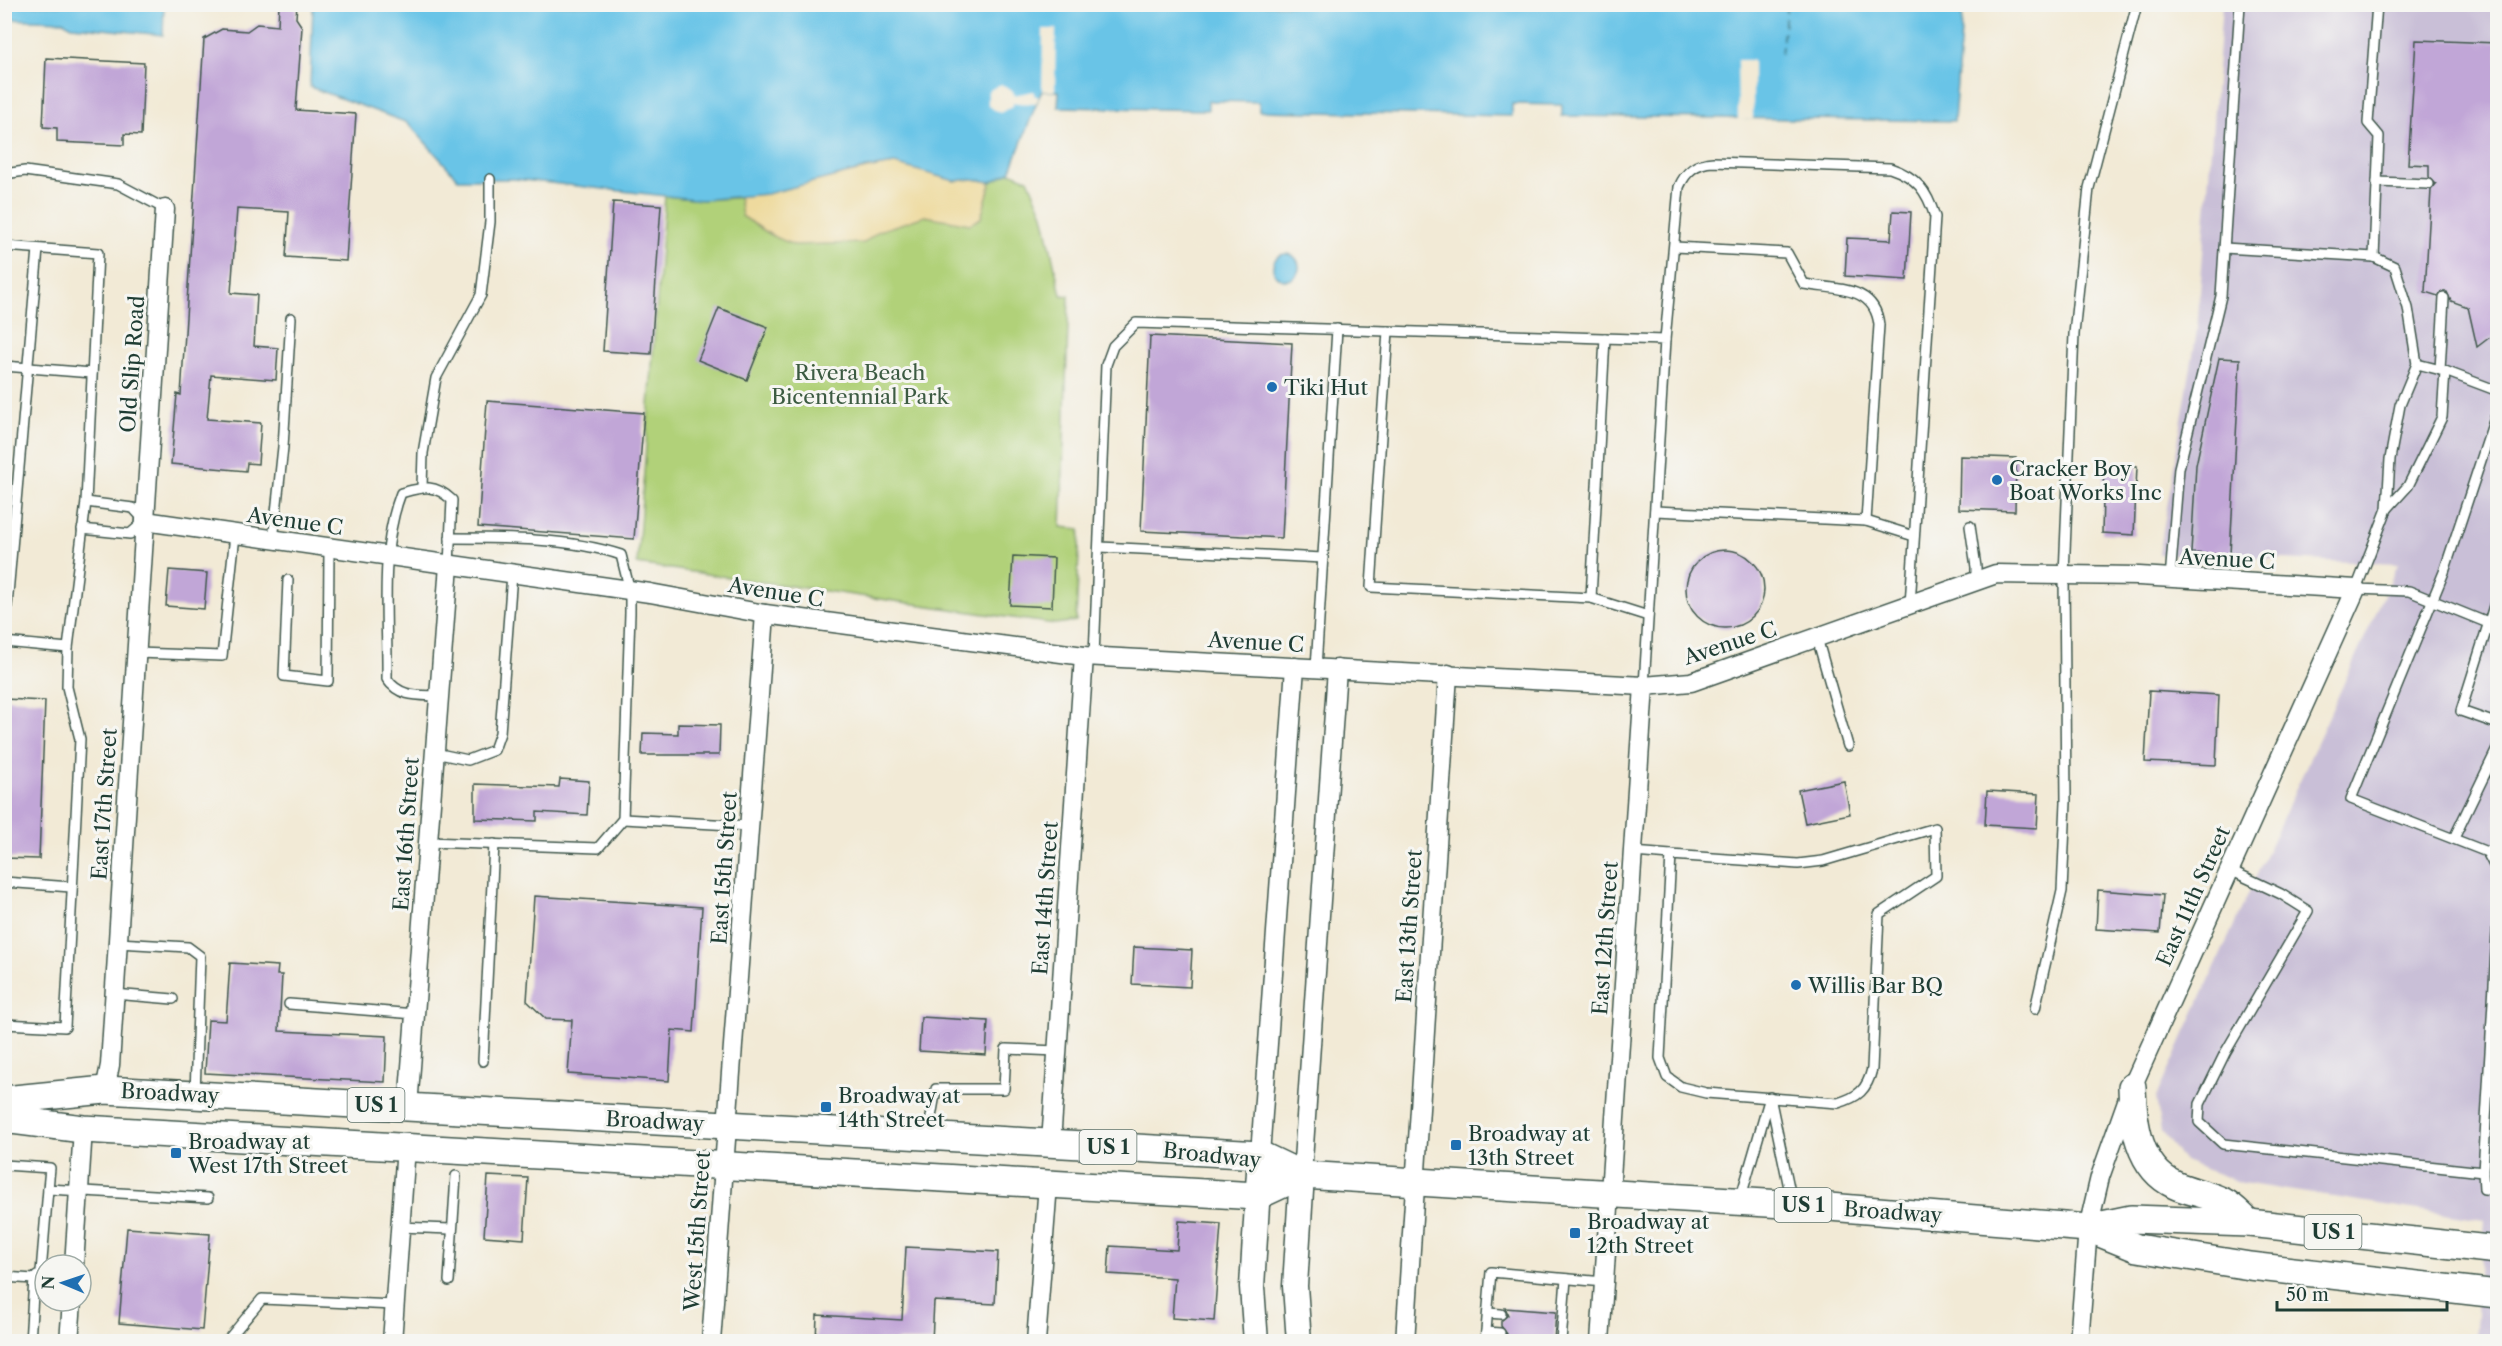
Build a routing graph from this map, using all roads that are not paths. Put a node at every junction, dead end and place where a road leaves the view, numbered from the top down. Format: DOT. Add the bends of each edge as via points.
graph roads {
  1 [pos="2137,4"];
  2 [pos="2240,4"];
  3 [pos="2377,4"];
  4 [pos="4,174"];
  5 [pos="490,179"];
  6 [pos="2377,182"];
  7 [pos="2429,184"];
  8 [pos="165,209"];
  9 [pos="4,246"];
  10 [pos="1676,247"];
  11 [pos="2224,248"];
  12 [pos="38,249"];
  13 [pos="2374,258"];
  14 [pos="2444,298"];
  15 [pos="291,318"];
  16 [pos="1337,329"];
  17 [pos="1388,331"];
  18 [pos="1605,338"];
  19 [pos="1665,340"];
  20 [pos="2416,364"];
  21 [pos="4,366"];
  22 [pos="28,368"];
  23 [pos="2443,371"];
  24 [pos="92,373"];
  25 [pos="2498,392"];
  26 [pos="2498,410"];
  27 [pos="422,487"];
  28 [pos="86,502"];
  29 [pos="2387,509"];
  30 [pos="1655,511"];
  31 [pos="145,521"];
  32 [pos="1866,521"];
  33 [pos="1970,526"];
  34 [pos="82,529"];
  35 [pos="235,535"];
  36 [pos="1914,536"];
  37 [pos="450,538"];
  38 [pos="273,541"];
  39 [pos="1100,547"];
  40 [pos="329,549"];
  41 [pos="388,557"];
  42 [pos="1323,558"];
  43 [pos="449,565"];
  44 [pos="512,574"];
  45 [pos="2064,575"];
  46 [pos="2170,579"];
  47 [pos="288,580"];
  48 [pos="1976,582"];
  49 [pos="2356,589"];
  50 [pos="630,591"];
  51 [pos="2498,593"];
  52 [pos="1591,598"];
  53 [pos="2432,600"];
  54 [pos="1910,605"];
  55 [pos="765,614"];
  56 [pos="1648,616"];
  57 [pos="2488,623"];
  58 [pos="1817,638"];
  59 [pos="4,641"];
  60 [pos="68,648"];
  61 [pos="136,653"];
  62 [pos="1089,656"];
  63 [pos="1295,667"];
  64 [pos="1316,668"];
  65 [pos="1337,669"];
  66 [pos="1449,674"];
  67 [pos="1644,686"];
  68 [pos="439,696"];
  69 [pos="2498,724"];
  70 [pos="1848,746"];
  71 [pos="2498,747"];
  72 [pos="435,753"];
  73 [pos="623,819"];
  74 [pos="750,826"];
  75 [pos="2454,838"];
  76 [pos="428,842"];
  77 [pos="494,844"];
  78 [pos="1633,852"];
  79 [pos="1671,855"];
  80 [pos="2230,870"];
  81 [pos="2498,873"];
  82 [pos="4,882"];
  83 [pos="71,887"];
  84 [pos="2498,916"];
  85 [pos="118,943"];
  86 [pos="2496,964"];
  87 [pos="114,994"];
  88 [pos="173,999"];
  89 [pos="290,1004"];
  90 [pos="2036,1009"];
  91 [pos="415,1014"];
  92 [pos="4,1024"];
  93 [pos="1057,1051"];
  94 [pos="483,1061"];
  95 [pos="2132,1087"];
  96 [pos="105,1090"];
  97 [pos="195,1095"];
  98 [pos="1770,1097"];
  99 [pos="4,1100"];
  100 [pos="408,1107"];
  101 [pos="4,1119"];
  102 [pos="728,1125"];
  103 [pos="83,1129"];
  104 [pos="928,1136"];
  105 [pos="1051,1143"];
  106 [pos="406,1147"];
  107 [pos="1260,1155"];
  108 [pos="4,1165"];
  109 [pos="724,1165"];
  110 [pos="2483,1172"];
  111 [pos="1302,1175"];
  112 [pos="456,1176"];
  113 [pos="1414,1182"];
  114 [pos="1048,1184"];
  115 [pos="48,1189"];
  116 [pos="2498,1190"];
  117 [pos="78,1192"];
  118 [pos="1611,1194"];
  119 [pos="1257,1196"];
  120 [pos="208,1198"];
  121 [pos="1739,1201"];
  122 [pos="1792,1205"];
  123 [pos="2249,1223"];
  124 [pos="400,1227"];
  125 [pos="2088,1228"];
  126 [pos="450,1229"];
  127 [pos="2498,1250"];
  128 [pos="42,1253"];
  129 [pos="75,1253"];
  130 [pos="33,1275"];
  131 [pos="4,1277"];
  132 [pos="1566,1279"];
  133 [pos="449,1281"];
  134 [pos="1604,1282"];
  135 [pos="2498,1294"];
  136 [pos="394,1305"];
  137 [pos="34,1313"];
  138 [pos="71,1313"];
  139 [pos="1488,1313"];
  140 [pos="1502,1314"];
  141 [pos="1500,1333"];
  142 [pos="1486,1337"];
  143 [pos="1559,1340"];
  144 [pos="30,1341"];
  145 [pos="69,1341"];
  146 [pos="226,1341"];
  147 [pos="392,1341"];
  148 [pos="711,1341"];
  149 [pos="1036,1341"];
  150 [pos="1256,1341"];
  151 [pos="1299,1341"];
  152 [pos="1405,1341"];
  153 [pos="1600,1341"];
  154 [pos="2079,1341"];
  1 -- 45 [label="lane" via="2089,188 2074,334"];
  2 -- 11 [label="lane"];
  3 -- 6 [label="lane" via="2368,123 2379,136"];
  4 -- 8 [label="lane" via="25,171 118,184"];
  5 -- 27 [label="lane" via="490,222 481,295 436,378 423,453"];
  6 -- 7 [label="lane"];
  6 -- 13 [label="lane"];
  8 -- 31 [label="street, Old Slip Road"];
  9 -- 12 [label="lane"];
  10 -- 19 [label="lane"];
  10 -- 32 [label="lane" via="1787,254 1804,284 1857,293 1872,302 1879,325"];
  10 -- 36 [label="lane" via="1679,187 1690,169 1702,162 1890,168 1915,179 1928,195 1935,217"];
  11 -- 13 [label="lane"];
  11 -- 46 [label="lane" via="2221,296 2180,468"];
  12 -- 22 [label="lane"];
  12 -- 24 [label="lane" via="98,253"];
  13 -- 20 [label="lane" via="2395,267 2408,308"];
  14 -- 23 [label="lane"];
  15 -- 38 [label="lane" via="284,447"];
  16 -- 17 [label="lane"];
  16 -- 39 [label="lane" via="1136,322 1124,333 1113,346 1106,365"];
  16 -- 42 [label="lane"];
  17 -- 18 [label="lane"];
  17 -- 52 [label="lane" via="1371,587"];
  18 -- 19 [label="lane"];
  18 -- 52 [label="lane"];
  19 -- 30 [label="lane"];
  20 -- 23 [label="lane"];
  20 -- 29 [label="lane" via="2400,405 2390,459"];
  21 -- 22 [label="lane"];
  22 -- 24 [label="lane"];
  22 -- 59 [label="lane"];
  23 -- 25 [label="lane"];
  23 -- 29 [label="lane" via="2442,417 2408,486"];
  24 -- 28 [label="lane"];
  26 -- 53 [label="lane"];
  27 -- 37 [label="lane" via="441,490 452,500"];
  27 -- 41 [label="lane" via="401,493 392,515"];
  28 -- 31 [label="lane" via="133,508"];
  28 -- 34 [label="lane"];
  29 -- 49 [label="lane"];
  30 -- 32 [label="lane"];
  30 -- 56 [label="lane"];
  31 -- 34 [label="lane" via="130,534"];
  31 -- 35 [label="street, Avenue C"];
  31 -- 61 [label="street, East 17th Street"];
  32 -- 36 [label="lane"];
  33 -- 48 [label="lane"];
  34 -- 60 [label="lane"];
  35 -- 38 [label="street, Avenue C"];
  35 -- 61 [label="lane" via="222,656"];
  36 -- 54 [label="lane"];
  37 -- 43 [label="lane"];
  37 -- 50 [label="lane" via="604,549 621,555"];
  38 -- 40 [label="street, Avenue C"];
  39 -- 42 [label="lane"];
  39 -- 62 [label="lane"];
  40 -- 41 [label="street, Avenue C"];
  40 -- 47 [label="lane" via="328,681 284,676"];
  41 -- 43 [label="street, Avenue C"];
  41 -- 68 [label="lane" via="387,679 394,689 407,694"];
  42 -- 64 [label="lane"];
  43 -- 44 [label="street, Avenue C"];
  43 -- 68 [label="street, East 16th Street"];
  44 -- 50 [label="street, Avenue C"];
  44 -- 72 [label="lane" via="501,733 494,750 468,760"];
  45 -- 46 [label="street, Avenue C"];
  45 -- 48 [label="street, Avenue C" via="1996,574"];
  45 -- 90 [label="lane" via="2066,802 2062,891"];
  46 -- 49 [label="street, Avenue C"];
  48 -- 54 [label="street, Avenue C"];
  49 -- 53 [label="lane" via="2409,591"];
  49 -- 80 [label="street, East 11th Street"];
  50 -- 55 [label="street, Avenue C"];
  50 -- 73 [label="lane"];
  51 -- 57 [label="lane"];
  52 -- 56 [label="lane"];
  53 -- 57 [label="lane"];
  53 -- 75 [label="lane" via="2351,799"];
  54 -- 58 [label="street, Avenue C"];
  55 -- 62 [label="street, Avenue C"];
  55 -- 74 [label="street, East 15th Street"];
  56 -- 67 [label="lane"];
  57 -- 69 [label="lane" via="2461,711"];
  58 -- 67 [label="street, Avenue C" via="1691,682"];
  58 -- 70 [label="lane"];
  59 -- 60 [label="lane"];
  60 -- 83 [label="lane" via="67,687 80,739"];
  61 -- 85 [label="street, East 17th Street"];
  62 -- 63 [label="street, Avenue C"];
  62 -- 93 [label="street, East 14th Street"];
  63 -- 64 [label="street, Avenue C"];
  63 -- 107 [label="street"];
  64 -- 65 [label="street, Avenue C"];
  65 -- 66 [label="street, Avenue C"];
  65 -- 111 [label="street"];
  66 -- 67 [label="street, Avenue C"];
  66 -- 113 [label="street, East 13th Street"];
  67 -- 78 [label="street, East 12th Street"];
  68 -- 72 [label="street, East 16th Street"];
  71 -- 75 [label="lane"];
  72 -- 76 [label="street, East 16th Street"];
  73 -- 74 [label="lane"];
  73 -- 77 [label="lane" via="598,848"];
  74 -- 102 [label="street, East 15th Street"];
  75 -- 81 [label="lane" via="2487,852"];
  76 -- 77 [label="lane"];
  76 -- 91 [label="street, East 16th Street"];
  77 -- 94 [label="lane"];
  78 -- 79 [label="lane"];
  78 -- 118 [label="street, East 12th Street"];
  79 -- 98 [label="lane" via="1660,1058 1667,1077 1681,1087 1706,1093"];
  79 -- 98 [label="lane" via="1798,864 1823,861 1935,828 1936,876 1879,914 1869,1084 1856,1098 1838,1103"];
  80 -- 95 [label="street, East 11th Street"];
  80 -- 110 [label="lane" via="2308,911 2225,1053 2200,1104 2199,1122 2223,1144"];
  82 -- 83 [label="lane"];
  83 -- 92 [label="lane" via="65,1027"];
  84 -- 86 [label="lane"];
  85 -- 87 [label="street, East 17th Street"];
  85 -- 97 [label="lane" via="188,948 200,956"];
  86 -- 110 [label="lane"];
  87 -- 88 [label="lane"];
  87 -- 96 [label="street, East 17th Street"];
  89 -- 91 [label="lane"];
  91 -- 100 [label="street, East 16th Street"];
  93 -- 104 [label="lane" via="1006,1049 1004,1089 936,1089"];
  93 -- 105 [label="street, East 14th Street"];
  95 -- 123 [label="main road" via="2138,1140 2157,1172 2173,1184 2224,1202"];
  95 -- 125 [label="street, East 11th Street" via="2100,1177"];
  96 -- 97 [label="main road, Broadway / US 1"];
  96 -- 99 [label="main road, Broadway / US 1"];
  97 -- 100 [label="main road, Broadway / US 1"];
  98 -- 121 [label="lane"];
  98 -- 122 [label="lane"];
  100 -- 102 [label="main road, Broadway / US 1"];
  101 -- 103 [label="main road, Broadway / US 1"];
  102 -- 104 [label="main road, Broadway / US 1"];
  102 -- 109 [label="street, West 15th Street"];
  103 -- 106 [label="main road, Broadway / US 1"];
  103 -- 117 [label="street"];
  104 -- 105 [label="main road, Broadway / US 1"];
  105 -- 107 [label="main road, Broadway / US 1"];
  106 -- 109 [label="main road, Broadway / US 1"];
  106 -- 124 [label="street"];
  107 -- 111 [label="main road, Broadway / US 1"];
  107 -- 119 [label="street"];
  108 -- 115 [label="lane" via="50,1168"];
  109 -- 114 [label="main road, Broadway / US 1"];
  109 -- 148 [label="street, West 15th Street"];
  110 -- 116 [label="lane" via="2484,1189"];
  111 -- 113 [label="main road, Broadway / US 1"];
  111 -- 119 [label="main road, Broadway / US 1"];
  111 -- 151 [label="street" via="1295,1286"];
  112 -- 126 [label="lane"];
  113 -- 118 [label="main road, Broadway / US 1"];
  113 -- 152 [label="street, East 13th Street"];
  114 -- 119 [label="main road, Broadway / US 1"];
  114 -- 149 [label="street"];
  115 -- 117 [label="lane"];
  115 -- 128 [label="lane"];
  117 -- 120 [label="lane"];
  117 -- 129 [label="street"];
  118 -- 121 [label="main road, Broadway / US 1"];
  118 -- 134 [label="street, East 12th Street"];
  119 -- 150 [label="street" via="1252,1287"];
  121 -- 122 [label="main road, Broadway / US 1"];
  122 -- 125 [label="main road, Broadway / US 1"];
  123 -- 125 [label="main road, Broadway / US 1" via="2131,1219"];
  123 -- 127 [label="main road, Broadway / US 1"];
  124 -- 126 [label="lane"];
  124 -- 136 [label="street"];
  125 -- 135 [label="main road, Broadway / US 1" via="2137,1248 2205,1259"];
  125 -- 154 [label="street, East 11th Street"];
  126 -- 133 [label="lane"];
  130 -- 131 [label="lane"];
  132 -- 134 [label="lane"];
  132 -- 139 [label="lane" via="1491,1272"];
  132 -- 143 [label="lane"];
  134 -- 153 [label="street, East 12th Street"];
  136 -- 146 [label="lane" via="262,1299"];
  136 -- 147 [label="street"];
  137 -- 144 [label="lane"];
  138 -- 145 [label="street"];
  139 -- 140 [label="lane"];
  139 -- 142 [label="lane"];
  141 -- 142 [label="lane"];
}
